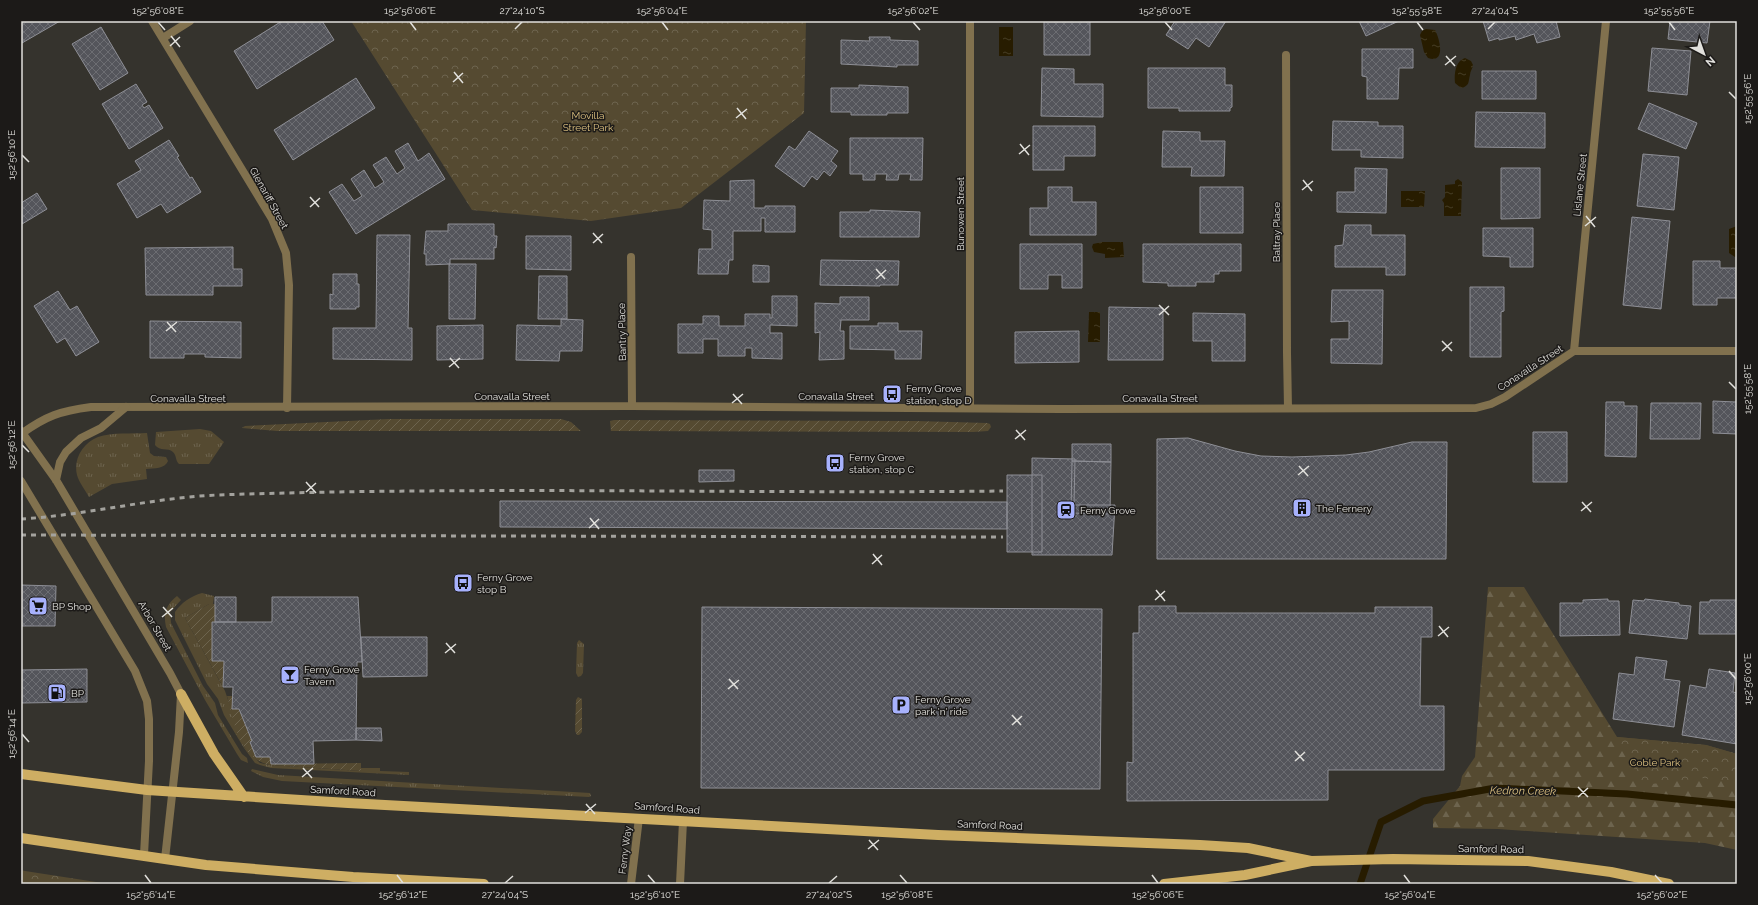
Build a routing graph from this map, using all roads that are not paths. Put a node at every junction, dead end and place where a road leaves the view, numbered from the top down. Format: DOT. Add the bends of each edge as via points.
graph roads {
  1 [pos="152,21"];
  2 [pos="190,21"];
  3 [pos="970,21"];
  4 [pos="1606,21"];
  5 [pos="163,38"];
  6 [pos="1286,55"];
  7 [pos="631,257"];
  8 [pos="1574,351"];
  9 [pos="1737,351"];
  10 [pos="632,406"];
  11 [pos="126,407"];
  12 [pos="970,407"];
  13 [pos="287,408"];
  14 [pos="1288,408"];
  15 [pos="22,432"];
  16 [pos="56,480"];
  17 [pos="21,481"];
  18 [pos="181,694"];
  19 [pos="21,774"];
  20 [pos="148,790"];
  21 [pos="172,792"];
  22 [pos="244,797"];
  23 [pos="639,818"];
  24 [pos="683,821"];
  25 [pos="21,838"];
  26 [pos="144,855"];
  27 [pos="165,859"];
  28 [pos="1311,861"];
  29 [pos="484,884"];
  30 [pos="631,884"];
  31 [pos="680,884"];
  32 [pos="1164,884"];
  33 [pos="1669,884"];
  1 -- 5 [label="street, Glenariff Street"];
  2 -- 5 [label="street"];
  3 -- 12 [label="street, Bunowen Street"];
  4 -- 8 [label="street, Lislane Street"];
  5 -- 13 [label="street, Glenariff Street" via="272,219 286,253"];
  6 -- 14 [label="street, Baltray Place"];
  7 -- 10 [label="street, Bantry Place"];
  8 -- 9 [label="street, Conavalla Street"];
  8 -- 14 [label="street, Conavalla Street" via="1505,397 1476,408"];
  10 -- 12 [label="street, Conavalla Street"];
  10 -- 13 [label="street, Conavalla Street"];
  11 -- 13 [label="street, Conavalla Street"];
  11 -- 15 [label="street, Conavalla Street" via="91,407 59,412"];
  11 -- 16 [label="street" via="101,428 81,438 66,452 60,462"];
  12 -- 14 [label="street, Conavalla Street"];
  15 -- 16 [label="street, Arbor Street"];
  16 -- 18 [label="street, Arbor Street" via="155,645"];
  17 -- 20 [label="street" via="141,684 147,701 149,719"];
  18 -- 21 [label="street"];
  18 -- 22 [label="main road" via="214,754"];
  19 -- 20 [label="main road, Samford Road"];
  20 -- 21 [label="main road, Samford Road"];
  20 -- 26 [label="street"];
  21 -- 22 [label="main road, Samford Road"];
  21 -- 27 [label="street"];
  22 -- 23 [label="main road, Samford Road"];
  23 -- 24 [label="main road, Samford Road"];
  23 -- 30 [label="street, Ferny Way"];
  24 -- 28 [label="main road, Samford Road" via="1248,848"];
  24 -- 31 [label="street"];
  25 -- 26 [label="main road"];
  26 -- 27 [label="main road"];
  27 -- 29 [label="main road" via="206,865 353,877"];
  28 -- 32 [label="main road, Samford Road" via="1245,875"];
  28 -- 33 [label="main road, Samford Road" via="1393,859 1528,862 1610,872"];
}
